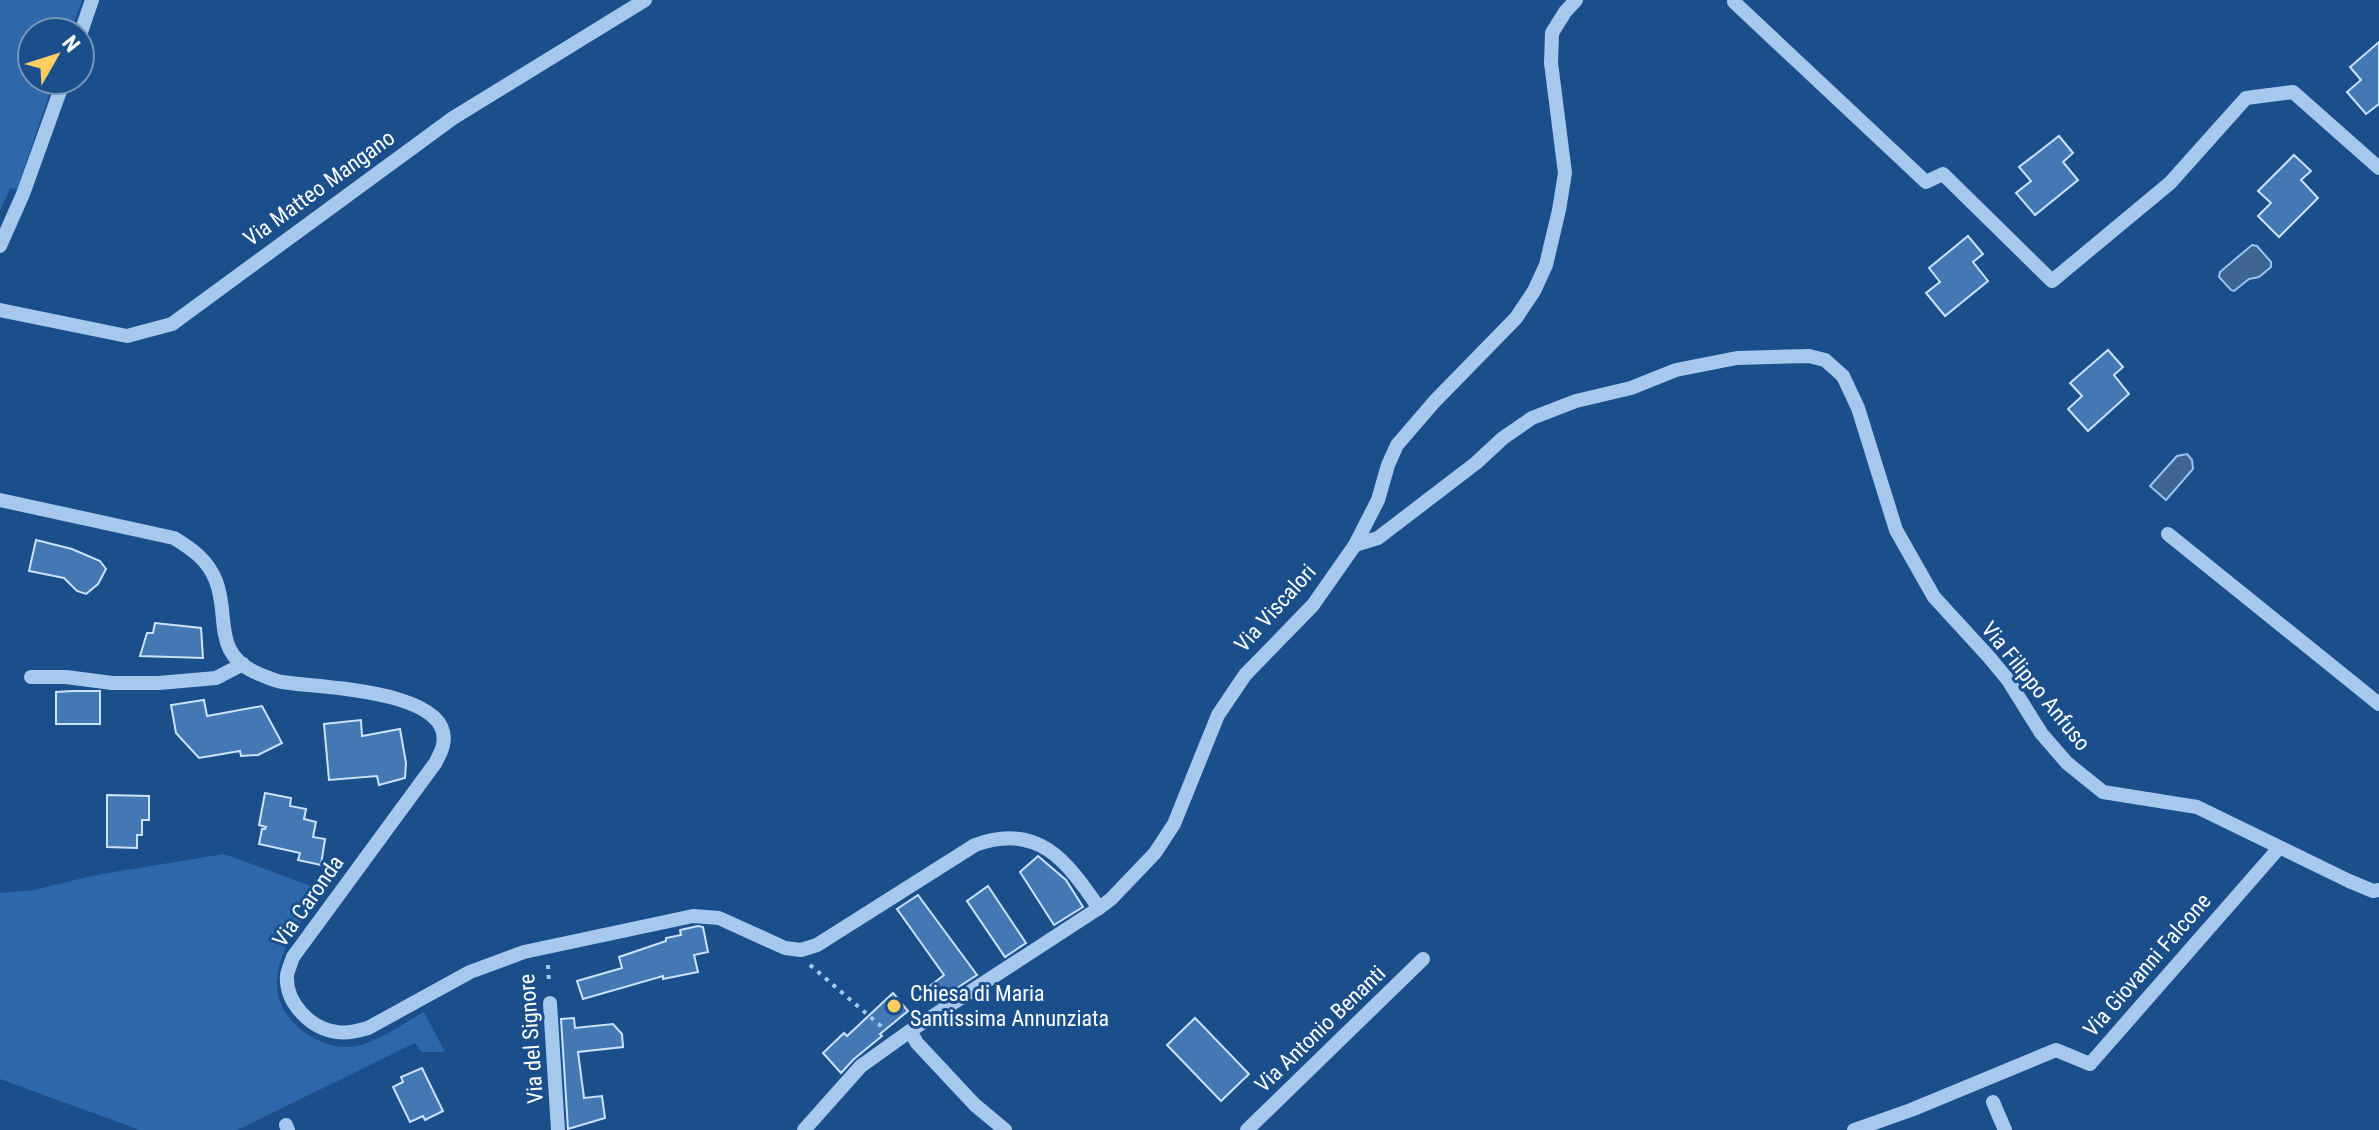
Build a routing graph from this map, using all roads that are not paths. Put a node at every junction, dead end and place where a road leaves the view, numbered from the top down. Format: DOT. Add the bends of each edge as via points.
graph roads {
  1 [pos="645,0"];
  2 [pos="1576,0"];
  3 [pos="1734,2"];
  4 [pos="58,96"];
  5 [pos="2379,168"];
  6 [pos="0,246"];
  7 [pos="0,310"];
  8 [pos="0,500"];
  9 [pos="2168,534"];
  10 [pos="1355,545"];
  11 [pos="243,664"];
  12 [pos="31,677"];
  13 [pos="2379,704"];
  14 [pos="2279,848"];
  15 [pos="2379,890"];
  16 [pos="1099,908"];
  17 [pos="1423,959"];
  18 [pos="550,1003"];
  19 [pos="910,1031"];
  20 [pos="1993,1102"];
  21 [pos="558,1130"];
  22 [pos="804,1130"];
  23 [pos="1005,1130"];
  24 [pos="1247,1130"];
  25 [pos="1854,1130"];
  26 [pos="2005,1130"];
  1 -- 7 [label="street, Via Matteo Mangano" via="453,118 172,324 127,336"];
  2 -- 10 [label="street, Via Viscalori" via="1552,33 1565,173 1546,265 1516,318 1397,445"];
  3 -- 5 [label="street" via="1926,182 1943,174 2052,281 2170,183 2246,98 2293,92"];
  4 -- 6 [label="street"];
  8 -- 11 [label="street" via="174,538 195,551 217,583 224,635"];
  9 -- 13 [label="street"];
  10 -- 14 [label="street, Via Filippo Anfuso" via="1378,538 1532,418 1676,370 1737,358 1825,360 1843,376 1858,408 1896,530 1934,597 2008,680 2067,763 2103,792 2197,807"];
  10 -- 16 [label="street, Via Viscalori" via="1313,605 1245,675 1218,715 1174,824 1155,853"];
  11 -- 12 [label="street" via="216,678 159,683"];
  11 -- 16 [label="street, Via Caronda" via="278,682 393,697 421,707 442,730 436,762 293,957 289,991 297,1008 323,1029 338,1033 368,1028 470,972 547,946 693,916 719,918 801,950 996,837 1018,837 1051,852 1077,875"];
  14 -- 15 [label="street, Via Filippo Anfuso"];
  14 -- 25 [label="street, Via Giovanni Falcone" via="2090,1064 2056,1050"];
  16 -- 19 [label="street, Via Viscalori"];
  17 -- 24 [label="street, Via Antonio Benanti"];
  18 -- 21 [label="street, Via del Signore"];
  19 -- 22 [label="street, Via Viscalori" via="861,1066"];
  19 -- 23 [label="street" via="975,1105"];
  20 -- 26 [label="street"];
}
